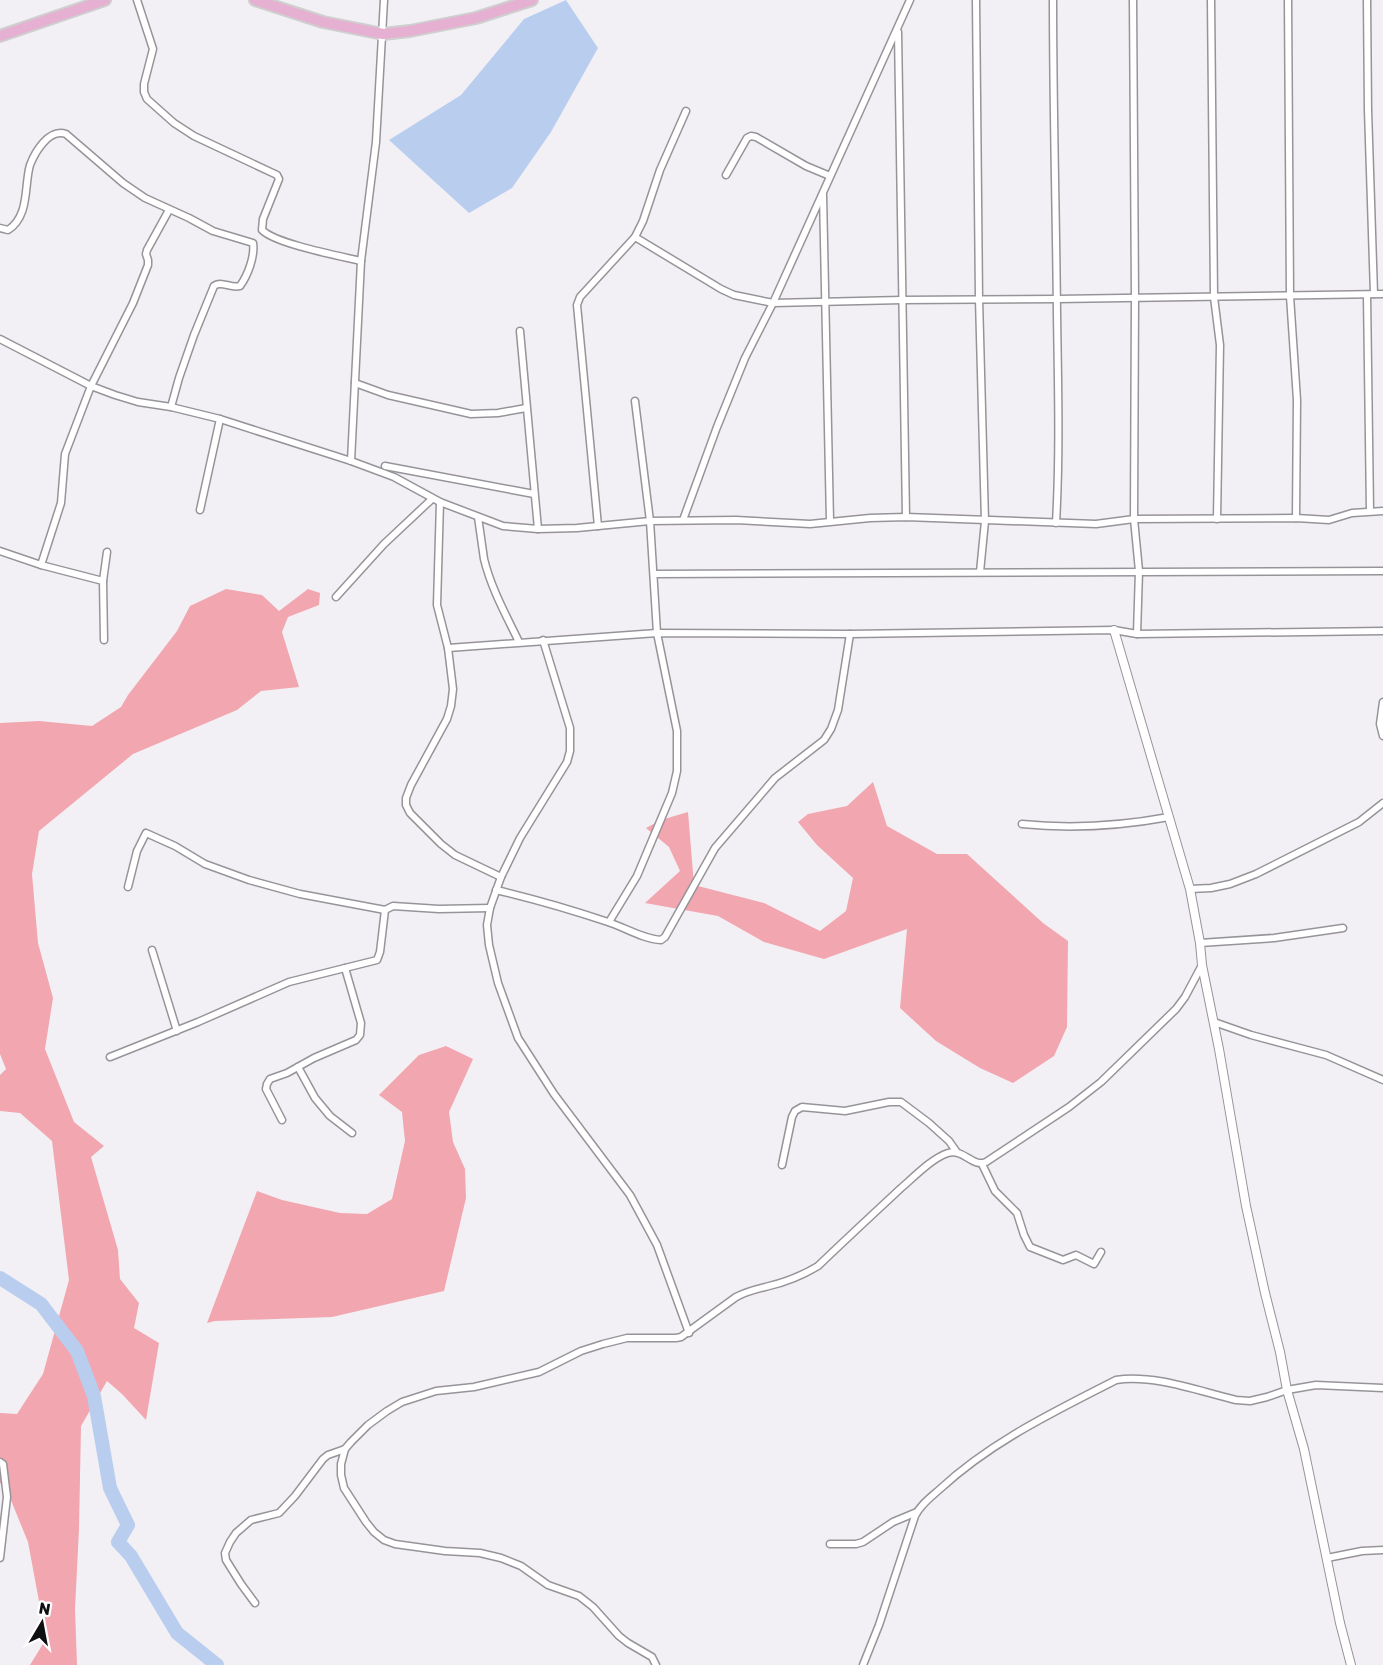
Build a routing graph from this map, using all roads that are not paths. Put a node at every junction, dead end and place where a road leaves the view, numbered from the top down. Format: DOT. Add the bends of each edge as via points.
graph roads {
  1 [pos="105,0"];
  2 [pos="137,0"];
  3 [pos="255,0"];
  4 [pos="384,0"];
  5 [pos="531,0"];
  6 [pos="910,0"];
  7 [pos="976,0"];
  8 [pos="1053,0"];
  9 [pos="1133,0"];
  10 [pos="1211,0"];
  11 [pos="1288,0"];
  12 [pos="1367,0"];
  13 [pos="898,28"];
  14 [pos="383,34"];
  15 [pos="0,36"];
  16 [pos="687,111"];
  17 [pos="726,175"];
  18 [pos="830,176"];
  19 [pos="822,192"];
  20 [pos="169,210"];
  21 [pos="0,228"];
  22 [pos="635,237"];
  23 [pos="361,261"];
  24 [pos="1370,294"];
  25 [pos="1383,294"];
  26 [pos="1290,296"];
  27 [pos="1136,297"];
  28 [pos="1214,297"];
  29 [pos="979,299"];
  30 [pos="1057,299"];
  31 [pos="902,300"];
  32 [pos="825,302"];
  33 [pos="773,303"];
  34 [pos="520,331"];
  35 [pos="0,339"];
  36 [pos="355,383"];
  37 [pos="91,386"];
  38 [pos="635,401"];
  39 [pos="171,407"];
  40 [pos="526,408"];
  41 [pos="220,419"];
  42 [pos="351,461"];
  43 [pos="385,466"];
  44 [pos="534,494"];
  45 [pos="432,499"];
  46 [pos="440,502"];
  47 [pos="201,510"];
  48 [pos="1370,511"];
  49 [pos="1383,511"];
  50 [pos="478,517"];
  51 [pos="906,517"];
  52 [pos="1296,518"];
  53 [pos="1134,519"];
  54 [pos="1217,519"];
  55 [pos="683,520"];
  56 [pos="650,521"];
  57 [pos="830,521"];
  58 [pos="985,521"];
  59 [pos="1056,523"];
  60 [pos="598,526"];
  61 [pos="538,529"];
  62 [pos="0,551"];
  63 [pos="107,552"];
  64 [pos="41,565"];
  65 [pos="1139,571"];
  66 [pos="1383,571"];
  67 [pos="980,572"];
  68 [pos="654,574"];
  69 [pos="103,581"];
  70 [pos="336,597"];
  71 [pos="1114,630"];
  72 [pos="1383,631"];
  73 [pos="657,633"];
  74 [pos="850,634"];
  75 [pos="1137,634"];
  76 [pos="104,640"];
  77 [pos="543,640"];
  78 [pos="519,642"];
  79 [pos="448,648"];
  80 [pos="1383,702"];
  81 [pos="1383,736"];
  82 [pos="1383,803"];
  83 [pos="1168,817"];
  84 [pos="1022,824"];
  85 [pos="501,877"];
  86 [pos="128,887"];
  87 [pos="1190,889"];
  88 [pos="496,890"];
  89 [pos="490,908"];
  90 [pos="385,910"];
  91 [pos="609,922"];
  92 [pos="1343,927"];
  93 [pos="1200,943"];
  94 [pos="152,950"];
  95 [pos="1202,965"];
  96 [pos="345,968"];
  97 [pos="1214,1022"];
  98 [pos="177,1031"];
  99 [pos="111,1057"];
  100 [pos="298,1067"];
  101 [pos="1383,1080"];
  102 [pos="282,1120"];
  103 [pos="352,1133"];
  104 [pos="956,1151"];
  105 [pos="982,1164"];
  106 [pos="782,1165"];
  107 [pos="1101,1251"];
  108 [pos="688,1333"];
  109 [pos="1383,1388"];
  110 [pos="1287,1390"];
  111 [pos="345,1449"];
  112 [pos="0,1462"];
  113 [pos="917,1512"];
  114 [pos="830,1544"];
  115 [pos="1383,1550"];
  116 [pos="0,1558"];
  117 [pos="1327,1558"];
  118 [pos="255,1603"];
  119 [pos="656,1665"];
  120 [pos="863,1665"];
  121 [pos="1351,1665"];
  1 -- 15 [label="main road"];
  2 -- 23 [label="street" via="153,49 144,84 147,99 194,136 277,175 279,179 263,219 265,234"];
  3 -- 14 [label="main road" via="332,24"];
  4 -- 14 [label="street"];
  5 -- 14 [label="main road" via="476,18"];
  6 -- 13 [label="street"];
  7 -- 29 [label="street"];
  8 -- 30 [label="street"];
  9 -- 27 [label="street"];
  10 -- 28 [label="street"];
  11 -- 26 [label="street"];
  12 -- 24 [label="street"];
  13 -- 18 [label="street"];
  13 -- 31 [label="street"];
  14 -- 23 [label="street" via="376,142"];
  16 -- 22 [label="street"];
  17 -- 18 [label="street" via="747,138 754,136"];
  18 -- 19 [label="street"];
  19 -- 32 [label="street"];
  19 -- 33 [label="street"];
  20 -- 21 [label="street" via="136,193 61,132 48,138 30,166 26,201 16,223 8,230"];
  20 -- 37 [label="street" via="147,250 148,265 133,303"];
  20 -- 39 [label="street" via="213,231 251,242 254,247 240,286 214,286"];
  22 -- 33 [label="street" via="721,290"];
  22 -- 60 [label="street" via="577,305"];
  23 -- 36 [label="street"];
  24 -- 25 [label="street"];
  24 -- 26 [label="street"];
  24 -- 48 [label="street"];
  26 -- 28 [label="street"];
  26 -- 52 [label="street" via="1297,400"];
  27 -- 28 [label="street"];
  27 -- 30 [label="street"];
  27 -- 53 [label="street"];
  28 -- 54 [label="street" via="1220,345"];
  29 -- 30 [label="street"];
  29 -- 31 [label="street"];
  29 -- 58 [label="street"];
  30 -- 59 [label="street"];
  31 -- 32 [label="street"];
  31 -- 51 [label="street"];
  32 -- 33 [label="street"];
  32 -- 57 [label="street"];
  33 -- 55 [label="street" via="745,358"];
  34 -- 40 [label="street"];
  35 -- 37 [label="street"];
  36 -- 40 [label="street" via="471,414"];
  36 -- 42 [label="street"];
  37 -- 39 [label="street" via="138,402"];
  37 -- 64 [label="street" via="65,454 61,503"];
  38 -- 56 [label="street"];
  39 -- 41 [label="street"];
  40 -- 44 [label="street"];
  41 -- 42 [label="street"];
  41 -- 47 [label="street"];
  42 -- 45 [label="street" via="408,483"];
  43 -- 44 [label="street"];
  44 -- 61 [label="street"];
  45 -- 46 [label="street"];
  45 -- 70 [label="street"];
  46 -- 50 [label="street"];
  46 -- 79 [label="street" via="437,605"];
  48 -- 49 [label="street"];
  48 -- 52 [label="street" via="1329,520"];
  50 -- 61 [label="street" via="503,526"];
  50 -- 78 [label="street" via="491,580"];
  51 -- 57 [label="street"];
  51 -- 58 [label="street"];
  52 -- 54 [label="street"];
  53 -- 54 [label="street"];
  53 -- 59 [label="street" via="1096,525"];
  53 -- 65 [label="street"];
  55 -- 56 [label="street"];
  55 -- 57 [label="street" via="810,524"];
  56 -- 60 [label="street"];
  56 -- 68 [label="street"];
  58 -- 59 [label="street"];
  58 -- 67 [label="street"];
  60 -- 61 [label="street"];
  62 -- 64 [label="street"];
  63 -- 69 [label="street"];
  64 -- 69 [label="street"];
  65 -- 66 [label="street"];
  65 -- 67 [label="street"];
  65 -- 75 [label="street"];
  67 -- 68 [label="street"];
  68 -- 73 [label="street"];
  69 -- 76 [label="street"];
  71 -- 74 [label="street"];
  71 -- 75 [label="street"];
  71 -- 83 [label="street"];
  72 -- 75 [label="street"];
  73 -- 74 [label="street"];
  73 -- 77 [label="street"];
  73 -- 91 [label="street" via="677,731 677,771 672,793 637,876"];
  74 -- 91 [label="street" via="838,710 831,729 824,740 775,778 715,848 664,937 658,940"];
  77 -- 78 [label="street"];
  77 -- 85 [label="street" via="570,728 570,751"];
  78 -- 79 [label="street"];
  79 -- 85 [label="street" via="451,706 411,785 406,805 455,855"];
  80 -- 81 [label="street"];
  82 -- 87 [label="street" via="1359,822 1256,874 1230,884"];
  83 -- 84 [label="street" via="1076,827"];
  83 -- 87 [label="street"];
  85 -- 88 [label="street"];
  86 -- 90 [label="street" via="146,833 205,864 249,880"];
  87 -- 93 [label="street"];
  88 -- 89 [label="street"];
  88 -- 91 [label="street"];
  89 -- 90 [label="street" via="393,906"];
  89 -- 108 [label="street" via="489,945 518,1038 554,1094 630,1195 657,1245"];
  90 -- 96 [label="street" via="377,960"];
  92 -- 93 [label="street" via="1274,938"];
  93 -- 95 [label="street"];
  94 -- 98 [label="street"];
  95 -- 97 [label="street"];
  95 -- 105 [label="street" via="1176,1009 1101,1082"];
  96 -- 98 [label="street" via="289,982"];
  96 -- 100 [label="street" via="361,1023 360,1035"];
  97 -- 101 [label="street" via="1326,1055"];
  97 -- 110 [label="street" via="1245,1206"];
  98 -- 99 [label="street"];
  100 -- 102 [label="street" via="267,1083 266,1089"];
  100 -- 103 [label="street" via="315,1098"];
  104 -- 105 [label="street"];
  104 -- 106 [label="street" via="901,1102 845,1111 802,1107 792,1117"];
  104 -- 108 [label="street" via="938,1158 914,1177 818,1266 771,1286 744,1292"];
  105 -- 107 [label="street" via="995,1191 1017,1213 1030,1247 1063,1260 1076,1255 1094,1263"];
  108 -- 111 [label="street" via="676,1338 627,1338 581,1351 539,1372 421,1395 387,1411"];
  109 -- 110 [label="street" via="1316,1385"];
  110 -- 113 [label="street" via="1250,1401 1147,1379 1116,1380 995,1445 952,1477"];
  110 -- 117 [label="street"];
  111 -- 118 [label="street" via="328,1455 279,1513 251,1520 230,1542 225,1560"];
  111 -- 119 [label="street" via="340,1475 344,1488 366,1522 384,1540 480,1553 521,1566 548,1585 579,1596 619,1636 652,1657"];
  112 -- 116 [label="street" via="7,1497"];
  113 -- 114 [label="street" via="892,1522 864,1542"];
  113 -- 120 [label="street"];
  115 -- 117 [label="street"];
  117 -- 121 [label="street"];
}
